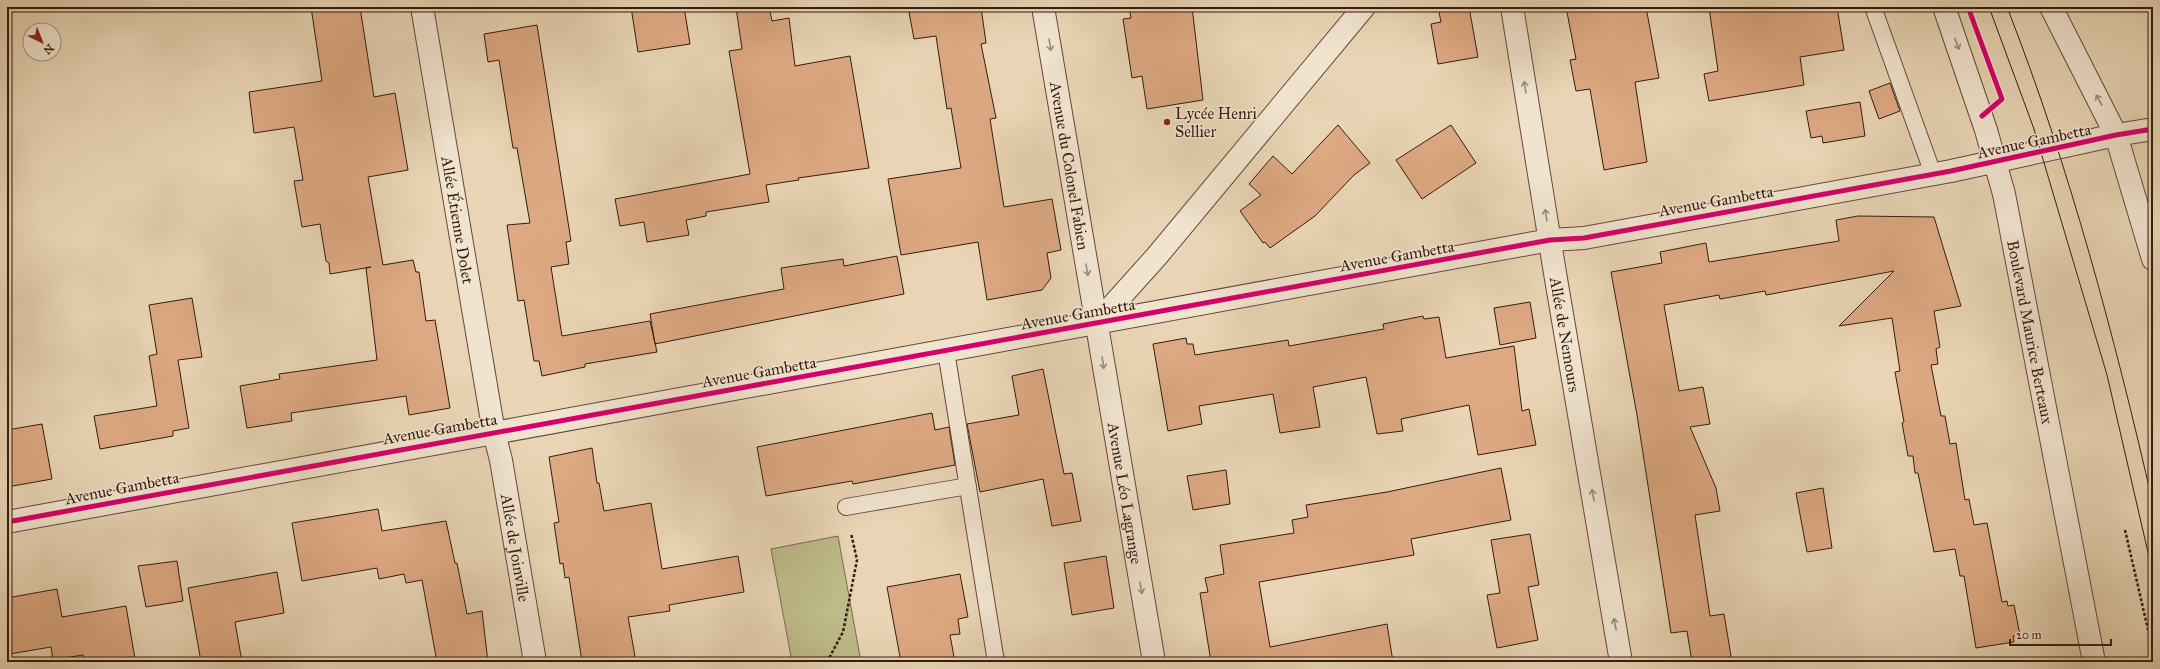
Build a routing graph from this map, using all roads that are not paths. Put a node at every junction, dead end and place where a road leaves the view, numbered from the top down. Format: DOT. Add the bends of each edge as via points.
graph roads {
  1 [pos="422,7"];
  2 [pos="1043,7"];
  3 [pos="1364,7"];
  4 [pos="1512,7"];
  5 [pos="1873,7"];
  6 [pos="1944,7"];
  7 [pos="2051,7"];
  8 [pos="2153,129"];
  9 [pos="2116,135"];
  10 [pos="1996,163"];
  11 [pos="1933,174"];
  12 [pos="1550,240"];
  13 [pos="2153,259"];
  14 [pos="1096,324"];
  15 [pos="946,351"];
  16 [pos="494,433"];
  17 [pos="968,486"];
  18 [pos="846,507"];
  19 [pos="7,522"];
  20 [pos="535,662"];
  21 [pos="996,662"];
  22 [pos="1154,662"];
  23 [pos="1621,662"];
  24 [pos="2094,662"];
  1 -- 16 [label="street, Allée Étienne Dolet"];
  2 -- 14 [label="street, Avenue du Colonel Fabien, one-way"];
  3 -- 14 [label="street" via="1162,250"];
  12 -- 4 [label="street, Allée de Nemours, one-way"];
  5 -- 11 [label="lane"];
  6 -- 10 [label="street, Boulevard Maurice Berteaux, one-way"];
  9 -- 7 [label="street, one-way"];
  8 -- 9 [label="street, Avenue Gambetta"];
  9 -- 10 [label="street, Avenue Gambetta"];
  9 -- 13 [label="street"];
  10 -- 11 [label="street, Avenue Gambetta"];
  10 -- 24 [label="street, Boulevard Maurice Berteaux"];
  11 -- 12 [label="street, Avenue Gambetta" via="1584,238"];
  12 -- 14 [label="street, Avenue Gambetta"];
  23 -- 12 [label="street, Allée de Nemours, one-way"];
  14 -- 15 [label="street, Avenue Gambetta"];
  14 -- 22 [label="street, Avenue Léo Lagrange, one-way"];
  15 -- 16 [label="street, Avenue Gambetta"];
  15 -- 17 [label="lane"];
  16 -- 19 [label="street, Avenue Gambetta"];
  16 -- 20 [label="street, Allée de Joinville" via="501,460"];
  17 -- 18 [label="lane"];
  17 -- 21 [label="lane"];
}
